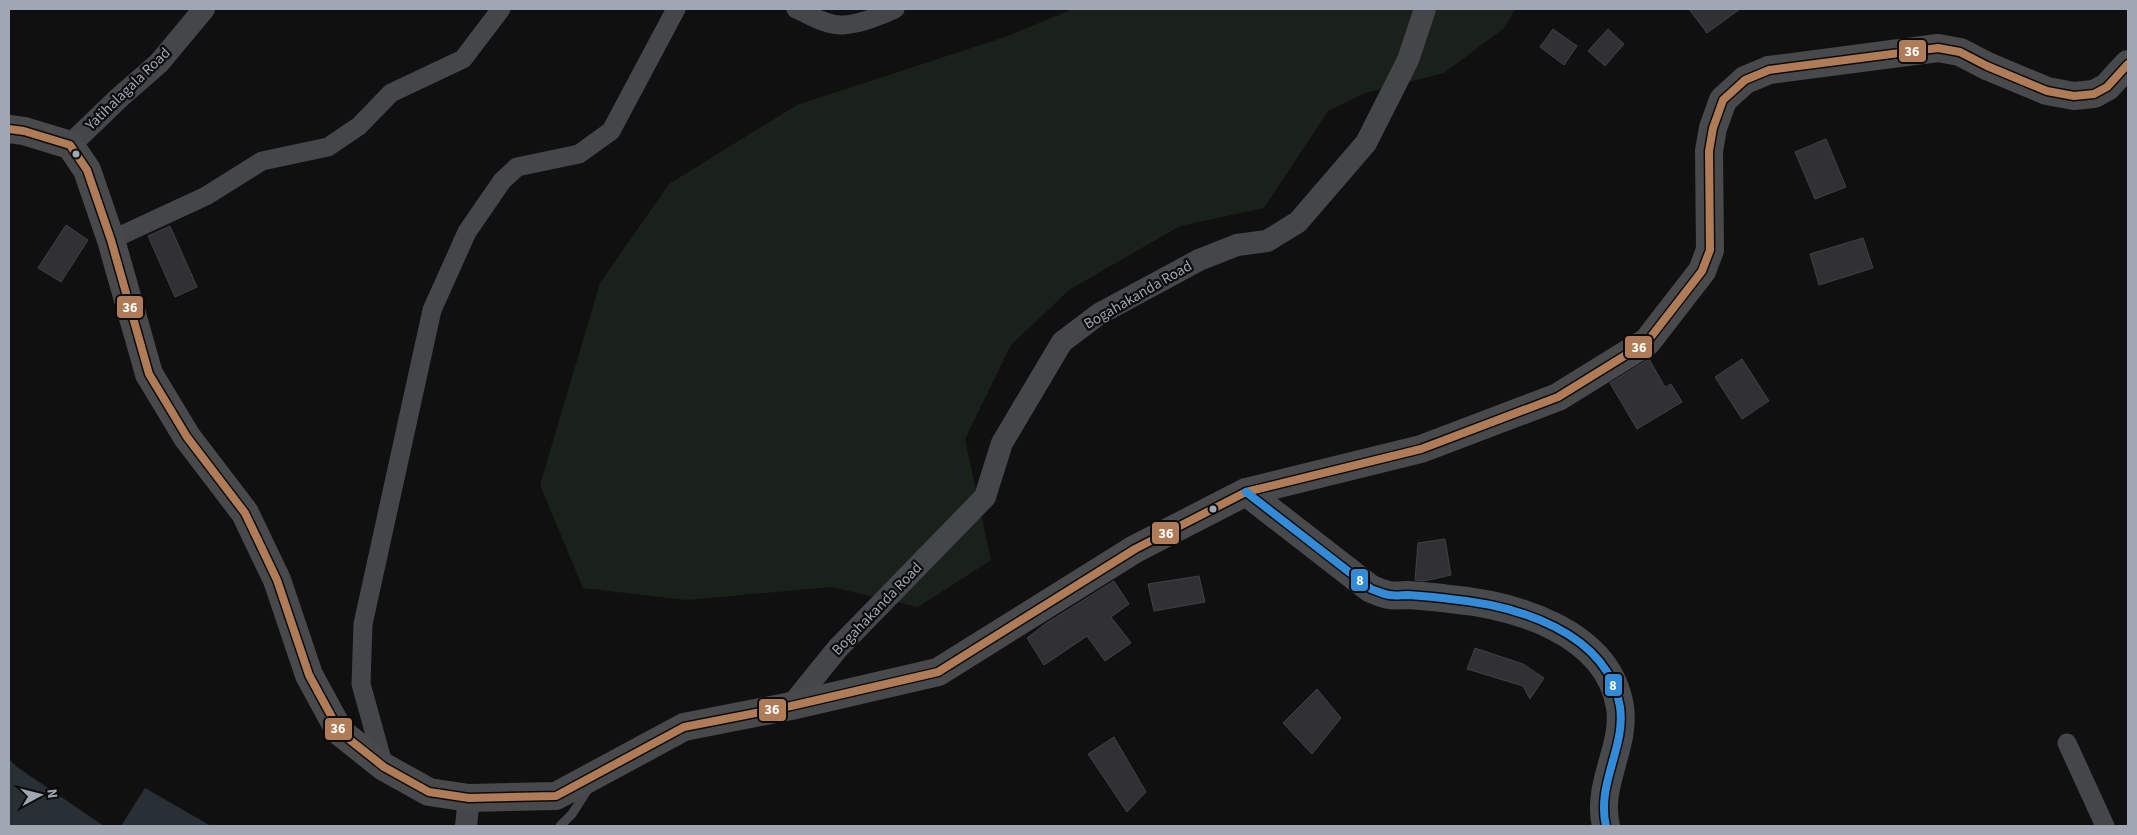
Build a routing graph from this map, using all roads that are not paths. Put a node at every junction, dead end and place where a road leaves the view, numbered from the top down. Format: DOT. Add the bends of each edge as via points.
graph roads {
  1 [pos="204,9"];
  2 [pos="501,9"];
  3 [pos="676,9"];
  4 [pos="796,9"];
  5 [pos="895,9"];
  6 [pos="1425,9"];
  7 [pos="2128,64"];
  8 [pos="9,130"];
  9 [pos="70,145"];
  10 [pos="111,240"];
  11 [pos="1246,492"];
  12 [pos="791,706"];
  13 [pos="2067,743"];
  14 [pos="384,767"];
  15 [pos="596,776"];
  16 [pos="469,798"];
  17 [pos="466,826"];
  18 [pos="560,826"];
  19 [pos="1606,826"];
  20 [pos="2105,826"];
  1 -- 9 [label="street, Yatihalagala Road" via="159,63"];
  2 -- 10 [label="street" via="463,59 391,93 359,126 328,147 262,161 206,196"];
  3 -- 14 [label="street" via="611,131 579,154 517,167 502,181 467,232 432,310 363,624 361,684"];
  4 -- 5 [label="street" via="825,22 843,25"];
  6 -- 12 [label="street, Bogahakanda Road" via="1408,60 1366,143 1298,222 1267,240 1237,245 1199,260 1099,314 1062,342 1002,443 985,497 838,648"];
  7 -- 11 [label="main road" via="2107,87 2094,94 2074,96 2047,91 1960,52 1938,48 1769,70 1745,80 1723,100 1713,128 1709,151 1710,250 1702,271 1647,342 1558,398 1421,449"];
  8 -- 9 [label="main road" via="24,131"];
  9 -- 10 [label="main road" via="87,170"];
  10 -- 14 [label="main road" via="149,374 187,437 245,513 277,580 309,675 340,732"];
  11 -- 12 [label="main road" via="1134,549 938,672"];
  11 -- 19 [label="main road" via="1371,589 1390,596 1452,599 1504,608 1568,633 1593,653 1612,681 1620,707 1618,736 1602,799"];
  12 -- 15 [label="main road" via="684,727"];
  13 -- 20 [label="street"];
  14 -- 16 [label="main road" via="429,792"];
  15 -- 16 [label="main road" via="556,796"];
  15 -- 18 [label="lane" via="572,814"];
  16 -- 17 [label="street"];
}
